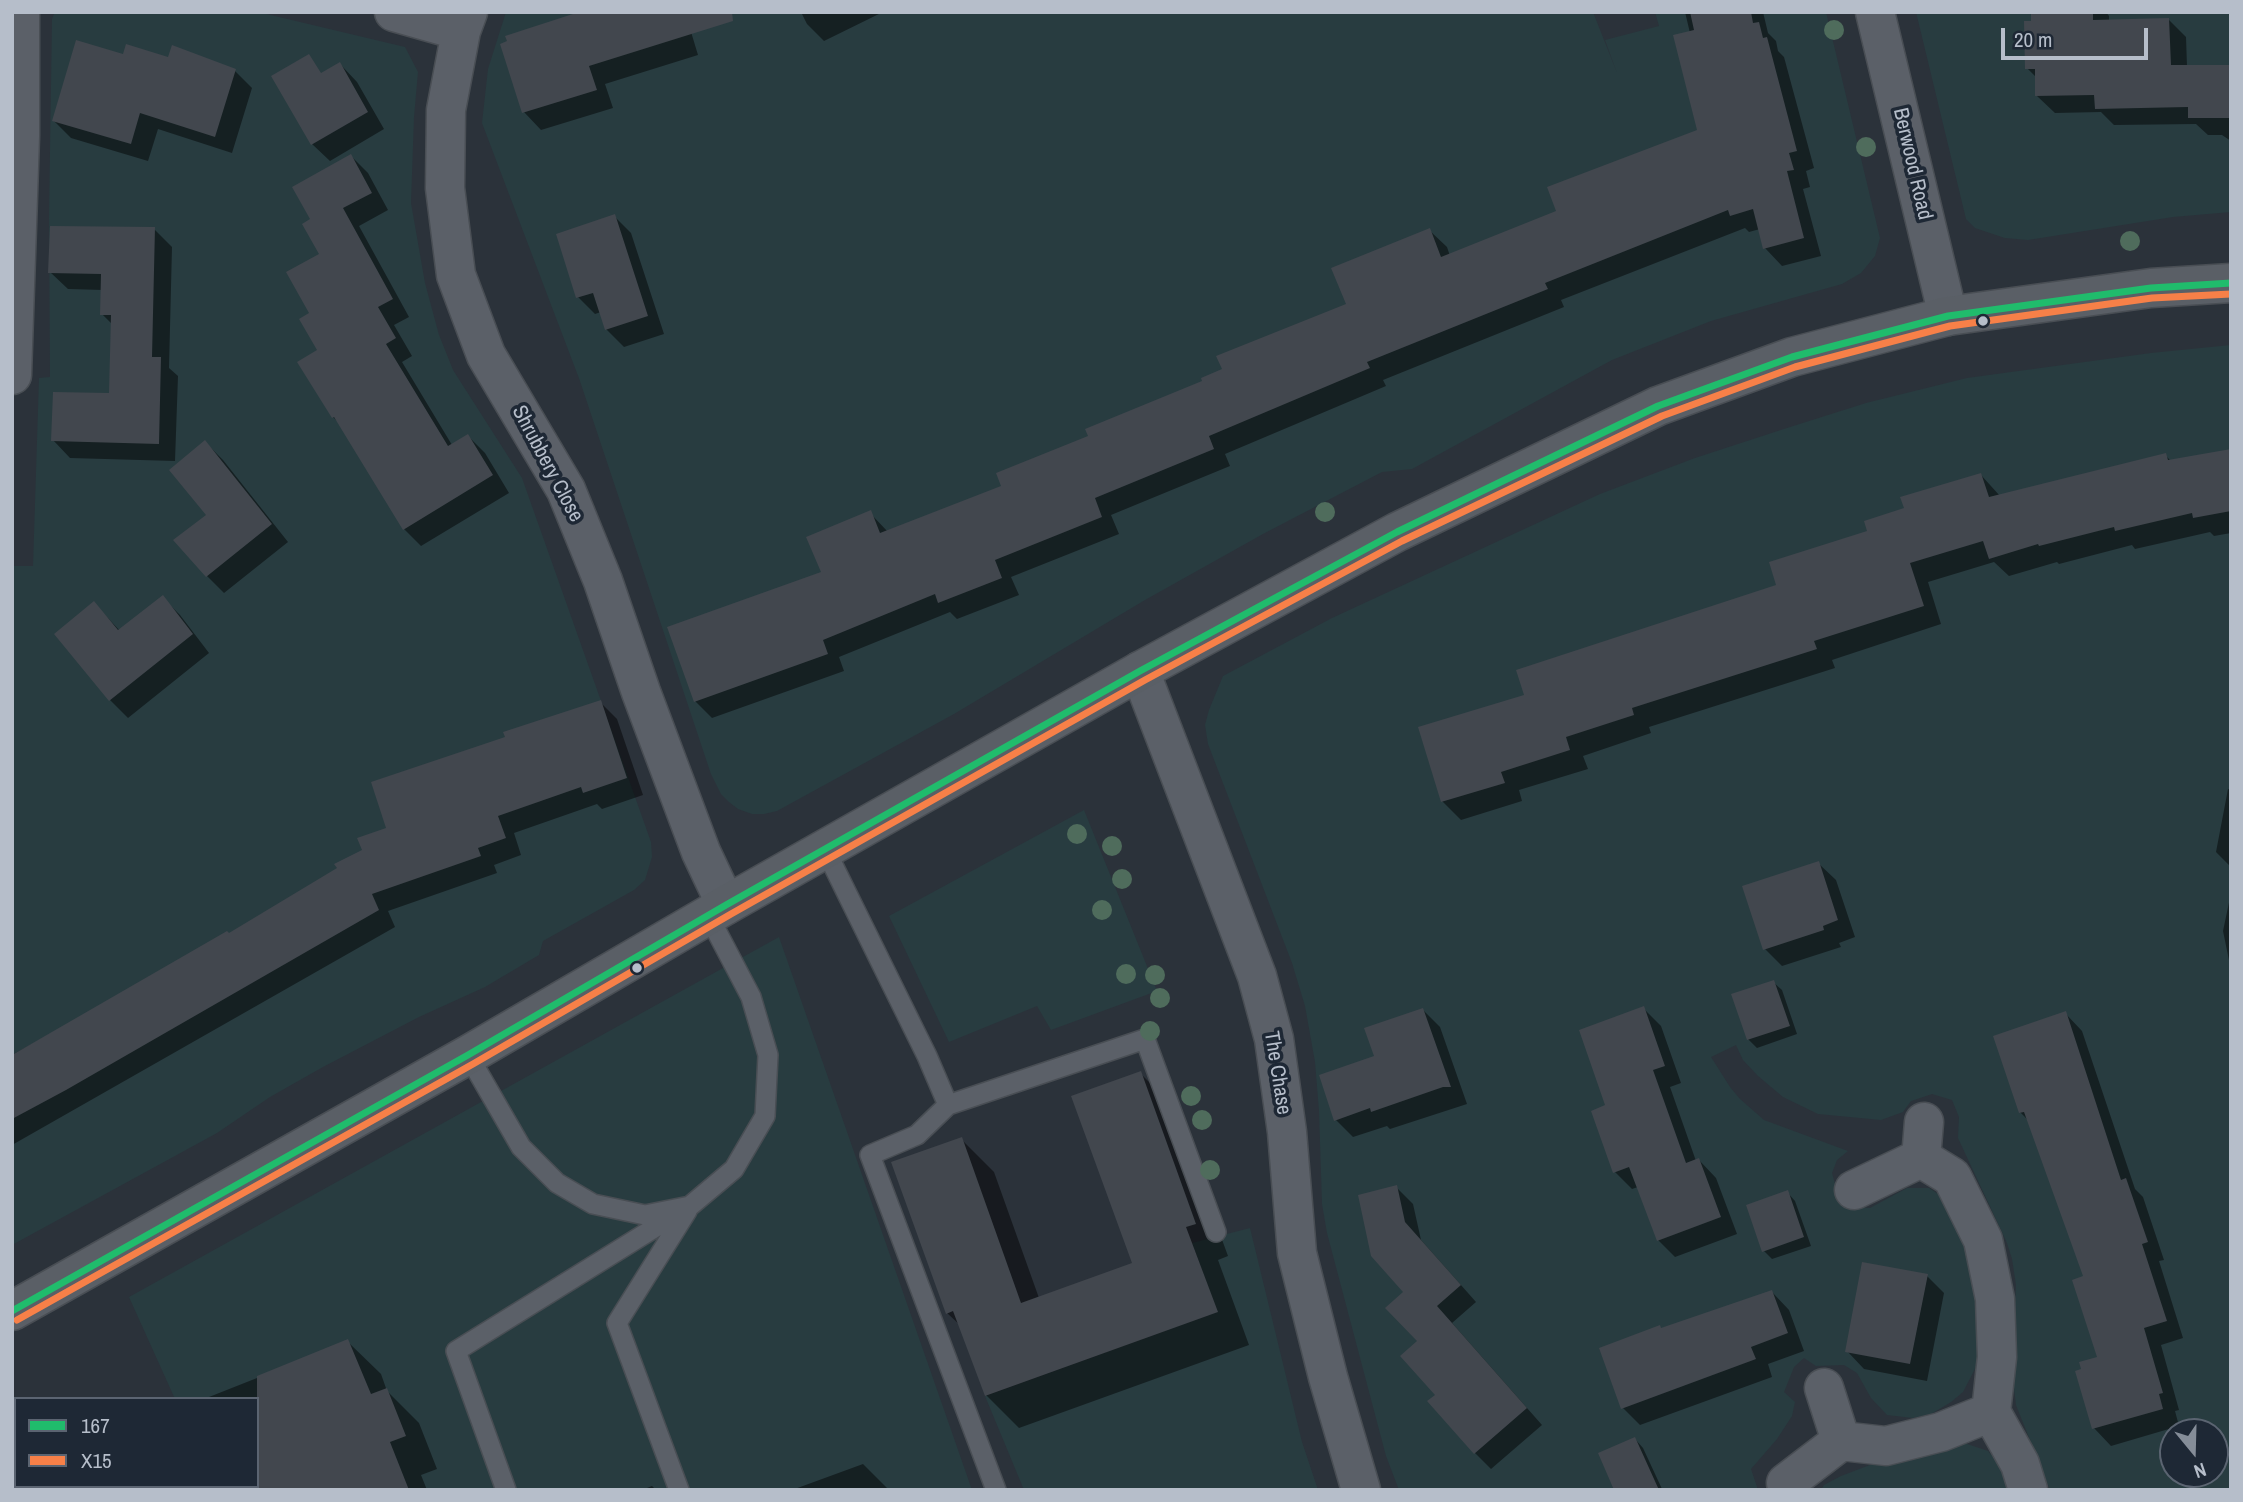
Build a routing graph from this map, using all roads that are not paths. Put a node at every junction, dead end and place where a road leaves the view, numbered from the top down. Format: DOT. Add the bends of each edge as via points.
graph roads {
  1 [pos="20,12"];
  2 [pos="394,12"];
  3 [pos="1875,12"];
  4 [pos="464,22"];
  5 [pos="2231,283"];
  6 [pos="1948,316"];
  7 [pos="12,375"];
  8 [pos="1140,671"];
  9 [pos="825,849"];
  10 [pos="717,910"];
  11 [pos="468,1055"];
  12 [pos="948,1105"];
  13 [pos="1854,1190"];
  14 [pos="690,1206"];
  15 [pos="1216,1232"];
  16 [pos="12,1311"];
  17 [pos="1824,1388"];
  18 [pos="1991,1412"];
  19 [pos="1842,1441"];
  20 [pos="1786,1483"];
  21 [pos="506,1490"];
  22 [pos="679,1490"];
  23 [pos="996,1490"];
  24 [pos="1361,1490"];
  25 [pos="2028,1490"];
  1 -- 7 [label="street"];
  2 -- 4 [label="street"];
  3 -- 6 [label="street, Berwood Road"];
  4 -- 10 [label="street, Shrubbery Close" via="446,110 444,188 456,275 486,355 566,490 701,852"];
  5 -- 6 [label="main road" via="2151,288"];
  6 -- 8 [label="main road" via="1792,357 1658,406 1397,532"];
  8 -- 9 [label="main road"];
  8 -- 24 [label="street, The Chase" via="1257,976 1274,1039 1297,1253"];
  9 -- 10 [label="main road"];
  9 -- 12 [label="lane"];
  10 -- 11 [label="main road"];
  10 -- 14 [label="lane" via="768,1055 765,1116 734,1169"];
  11 -- 14 [label="lane" via="521,1147 557,1183 593,1204 645,1215"];
  11 -- 16 [label="main road"];
  12 -- 15 [label="lane" via="1145,1039"];
  12 -- 23 [label="lane" via="917,1135 870,1155"];
  13 -- 18 [label="street" via="1923,1140 1952,1177 1983,1240 1996,1299 1997,1357"];
  14 -- 21 [label="lane" via="456,1351"];
  14 -- 22 [label="lane" via="617,1323"];
  17 -- 19 [label="street"];
  18 -- 19 [label="street" via="1941,1432 1886,1446"];
  18 -- 25 [label="street" via="2020,1464"];
  19 -- 20 [label="street"];
}
